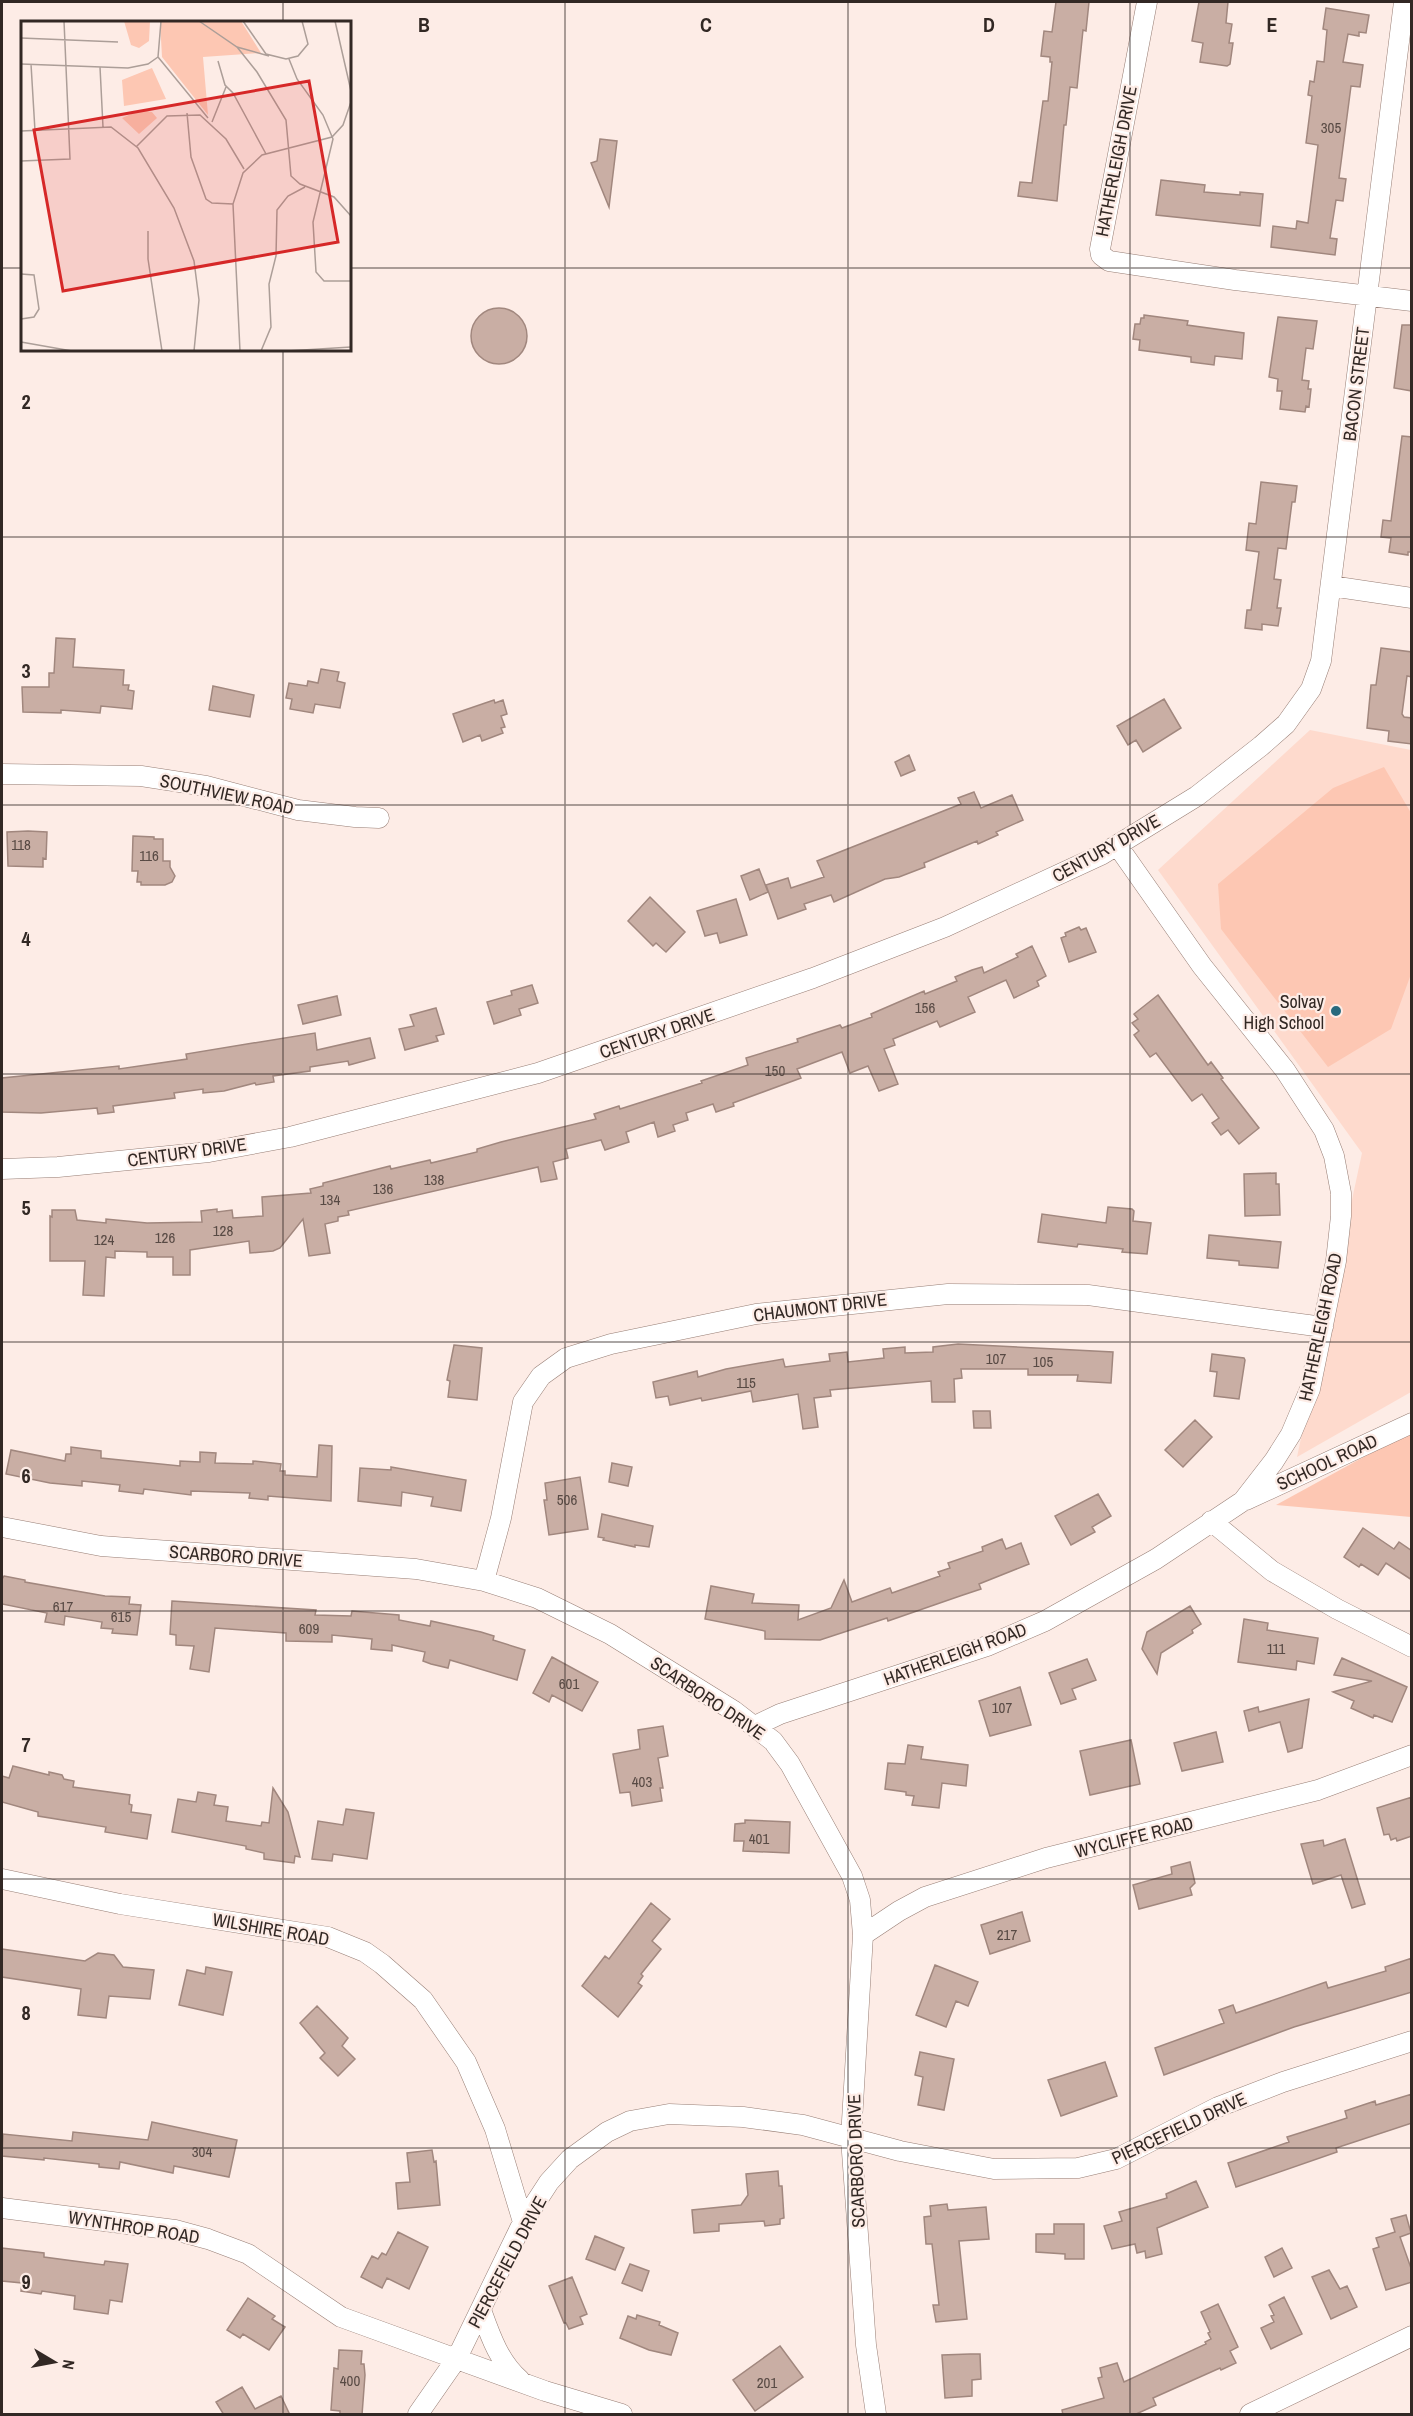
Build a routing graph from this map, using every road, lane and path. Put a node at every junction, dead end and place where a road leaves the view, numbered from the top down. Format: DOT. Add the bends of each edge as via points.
graph roads {
  1 [pos="1147,2"];
  2 [pos="1404,2"];
  3 [pos="1412,3"];
  4 [pos="1367,295"];
  5 [pos="1412,301"];
  6 [pos="1331,586"];
  7 [pos="1412,598"];
  8 [pos="1261,746"];
  9 [pos="2,774"];
  10 [pos="379,818"];
  11 [pos="1117,845"];
  12 [pos="2,1169"];
  13 [pos="1323,1327"];
  14 [pos="1412,1423"];
  15 [pos="1243,1501"];
  16 [pos="1211,1521"];
  17 [pos="2,1527"];
  18 [pos="484,1581"];
  19 [pos="1412,1647"];
  20 [pos="755,1726"];
  21 [pos="1412,1755"];
  22 [pos="2,1879"];
  23 [pos="863,1935"];
  24 [pos="1412,2042"];
  25 [pos="851,2138"];
  26 [pos="2,2208"];
  27 [pos="523,2222"];
  28 [pos="481,2310"];
  29 [pos="1412,2336"];
  30 [pos="457,2358"];
  31 [pos="522,2382"];
  32 [pos="418,2415"];
  33 [pos="622,2415"];
  34 [pos="876,2415"];
  35 [pos="1250,2415"];
  1 -- 4 [label="street, HATHERLEIGH DRIVE" via="1101,255 1109,261 1235,280"];
  2 -- 3 [label="street"];
  2 -- 4 [label="street, BACON STREET"];
  4 -- 5 [label="street"];
  4 -- 6 [label="street, BACON STREET"];
  6 -- 7 [label="street"];
  6 -- 8 [label="street, BACON STREET" via="1321,661 1311,689 1286,724"];
  8 -- 11 [label="street, CENTURY DRIVE" via="1197,796"];
  9 -- 10 [label="street, SOUTHVIEW ROAD" via="141,776 206,786 298,810"];
  11 -- 12 [label="street, CENTURY DRIVE" via="945,927 538,1074 290,1137 209,1152"];
  11 -- 13 [label="street, HATHERLEIGH ROAD" via="1202,966 1285,1070 1324,1130 1334,1156 1341,1205 1336,1261"];
  13 -- 15 [label="street, HATHERLEIGH ROAD" via="1310,1389 1291,1434"];
  13 -- 18 [label="street, CHAUMONT DRIVE" via="1088,1295 948,1293 756,1314 611,1344 566,1358 541,1376 523,1402 501,1518"];
  14 -- 15 [label="street, SCHOOL ROAD"];
  15 -- 16 [label="street, HATHERLEIGH ROAD"];
  16 -- 19 [label="street" via="1272,1571"];
  16 -- 20 [label="street, HATHERLEIGH ROAD" via="1156,1558 1045,1621 987,1646 780,1714"];
  17 -- 18 [label="street, SCARBORO DRIVE" via="101,1546 416,1569"];
  18 -- 20 [label="street, SCARBORO DRIVE" via="537,1598 610,1634"];
  20 -- 23 [label="street, SCARBORO DRIVE" via="773,1741 790,1764 852,1876 860,1900"];
  21 -- 23 [label="street, WYCLIFFE ROAD" via="1318,1790 1046,1858 925,1897"];
  22 -- 27 [label="street, WILSHIRE ROAD" via="120,1904 328,1937 365,1952 423,2000 466,2062 495,2129"];
  23 -- 25 [label="street, SCARBORO DRIVE"];
  24 -- 25 [label="street, PIERCEFIELD DRIVE" via="1283,2082 1218,2107 1116,2159 1078,2168 994,2169"];
  25 -- 27 [label="street, PIERCEFIELD DRIVE" via="803,2125 743,2116 669,2115 630,2121 607,2132 570,2159 549,2182"];
  25 -- 34 [label="street, SCARBORO DRIVE"];
  26 -- 30 [label="street, WYNTHROP ROAD" via="175,2230 208,2239 248,2254 340,2317"];
  27 -- 28 [label="street, PIERCEFIELD DRIVE"];
  28 -- 30 [label="street, PIERCEFIELD DRIVE"];
  28 -- 31 [label="street" via="494,2345"];
  29 -- 35 [label="street"];
  30 -- 31 [label="street, WYNTHROP ROAD"];
  30 -- 32 [label="street, PIERCEFIELD DRIVE"];
  31 -- 33 [label="street, WYNTHROP ROAD"];
}
